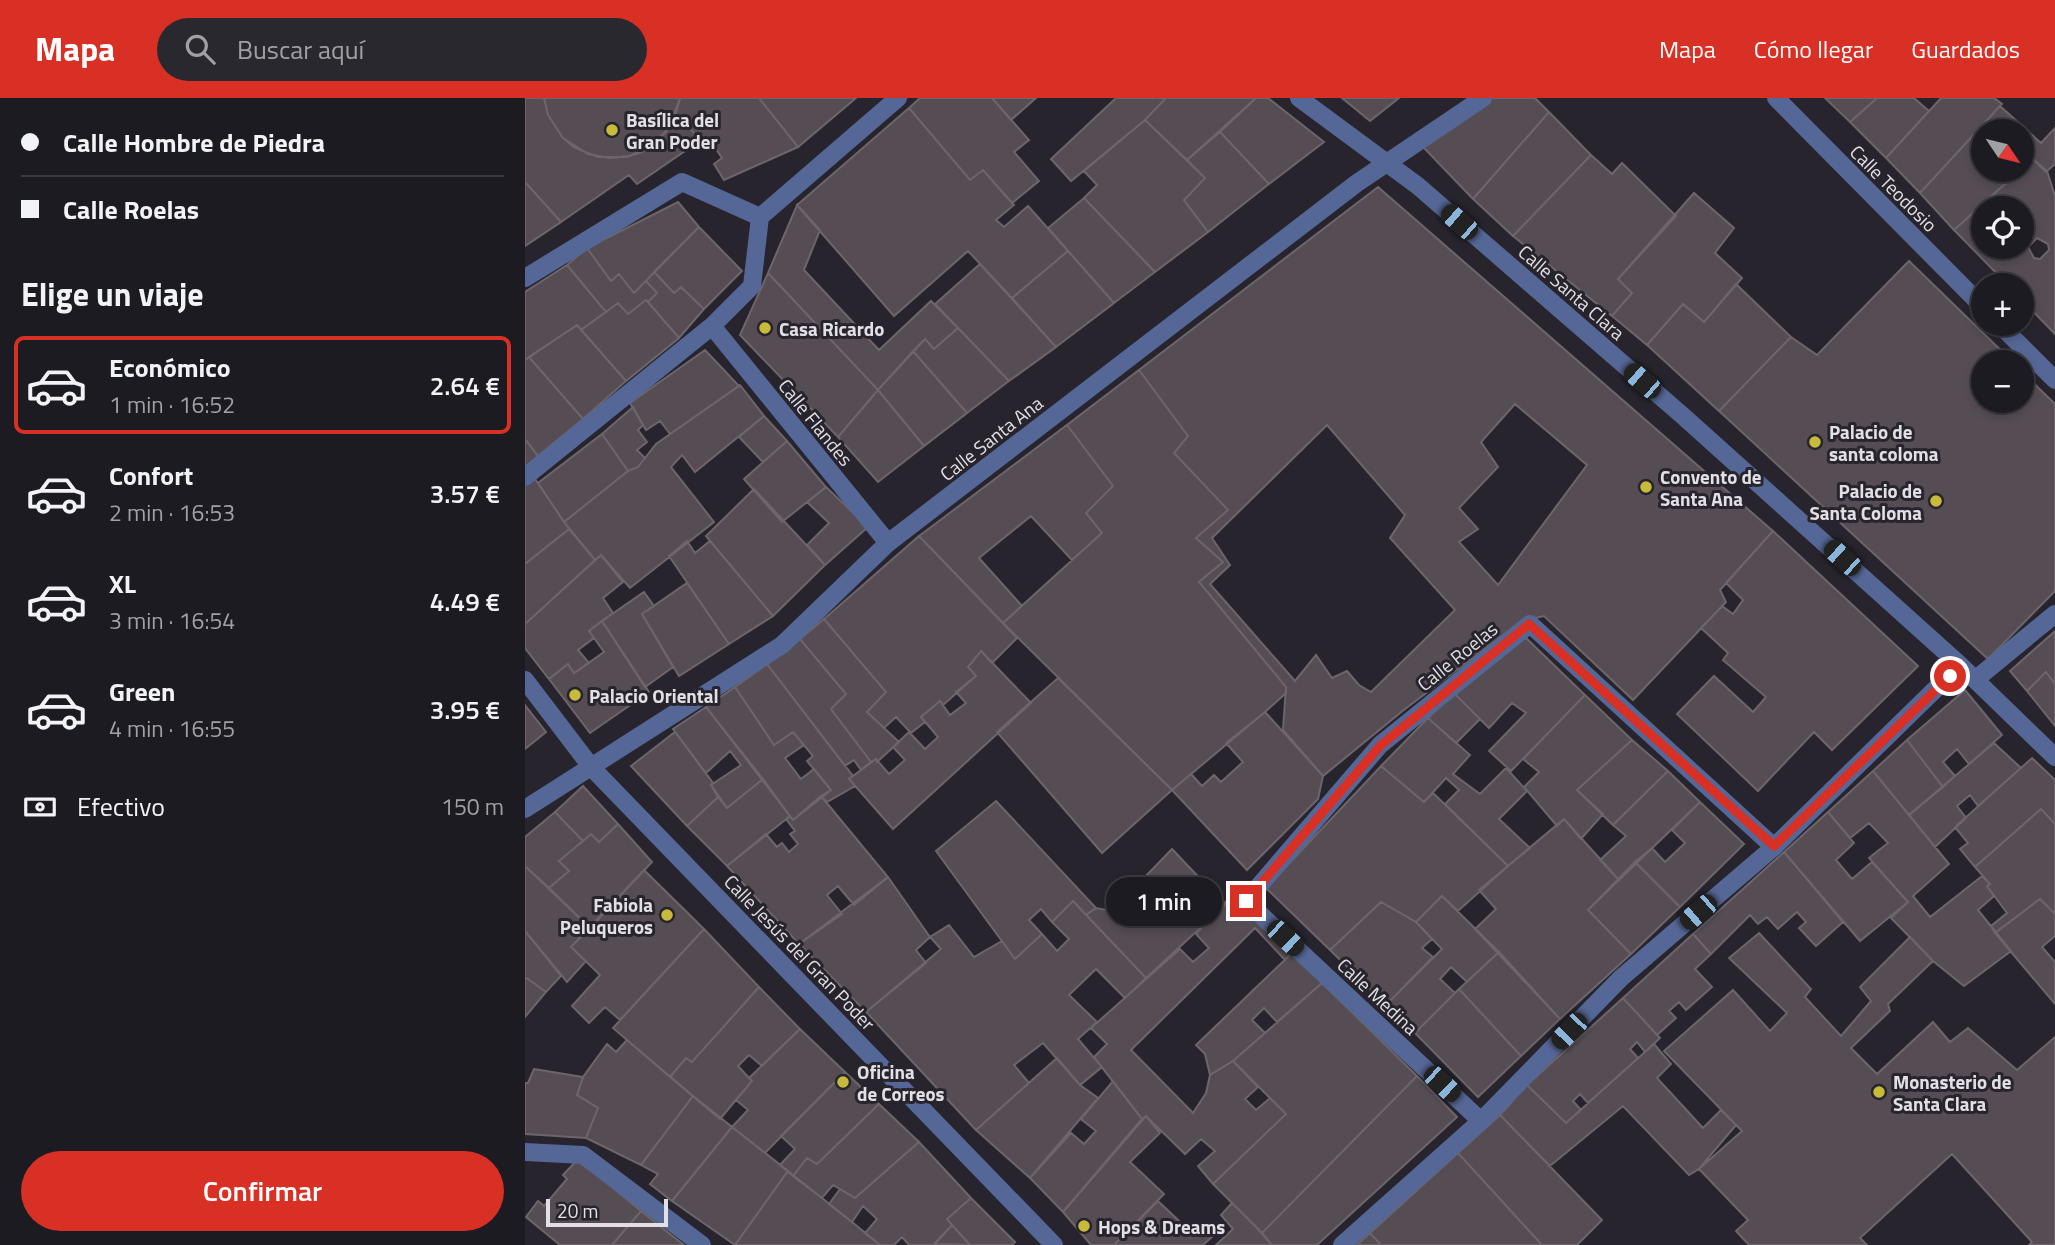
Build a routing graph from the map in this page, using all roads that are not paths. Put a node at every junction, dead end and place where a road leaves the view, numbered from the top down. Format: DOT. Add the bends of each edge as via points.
graph roads {
  1 [pos="898,98"];
  2 [pos="1299,98"];
  3 [pos="1483,98"];
  4 [pos="1776,98"];
  5 [pos="1385,164"];
  6 [pos="760,217"];
  7 [pos="525,278"];
  8 [pos="1971,295"];
  9 [pos="712,326"];
  10 [pos="2012,336"];
  11 [pos="2055,380"];
  12 [pos="525,477"];
  13 [pos="888,544"];
  14 [pos="2055,614"];
  15 [pos="1960,664"];
  16 [pos="1976,679"];
  17 [pos="525,680"];
  18 [pos="2055,757"];
  19 [pos="592,768"];
  20 [pos="525,808"];
  21 [pos="1774,846"];
  22 [pos="1246,901"];
  23 [pos="1481,1121"];
  24 [pos="525,1152"];
  25 [pos="702,1245"];
  26 [pos="1054,1245"];
  27 [pos="1342,1245"];
  1 -- 6 [label="street"];
  2 -- 5 [label="street, Calle Santa Clara"];
  3 -- 5 [label="street, Calle Santa Ana"];
  4 -- 8 [label="street, Calle Teodosio"];
  5 -- 13 [label="street, Calle Santa Ana"];
  5 -- 15 [label="street, Calle Santa Clara" via="1418,186 1683,416"];
  6 -- 7 [label="street" via="683,182"];
  6 -- 9 [label="street" via="752,286"];
  9 -- 12 [label="street"];
  9 -- 13 [label="street, Calle Flandes"];
  10 -- 11 [label="street"];
  13 -- 19 [label="street, Calle Santa Ana" via="782,645"];
  14 -- 16 [label="street"];
  15 -- 16 [label="street, Calle Santa Clara"];
  15 -- 21 [label="street"];
  16 -- 18 [label="street, Calle Santa Clara"];
  17 -- 19 [label="street, Calle Jesús del Gran Poder"];
  19 -- 20 [label="street, Calle Santa Ana"];
  19 -- 26 [label="street, Calle Jesús del Gran Poder"];
  21 -- 22 [label="street, Calle Roelas" via="1529,624 1380,746"];
  21 -- 23 [label="street" via="1621,978"];
  22 -- 23 [label="street, Calle Medina"];
  23 -- 27 [label="street"];
  24 -- 25 [label="street" via="583,1155"];
}
